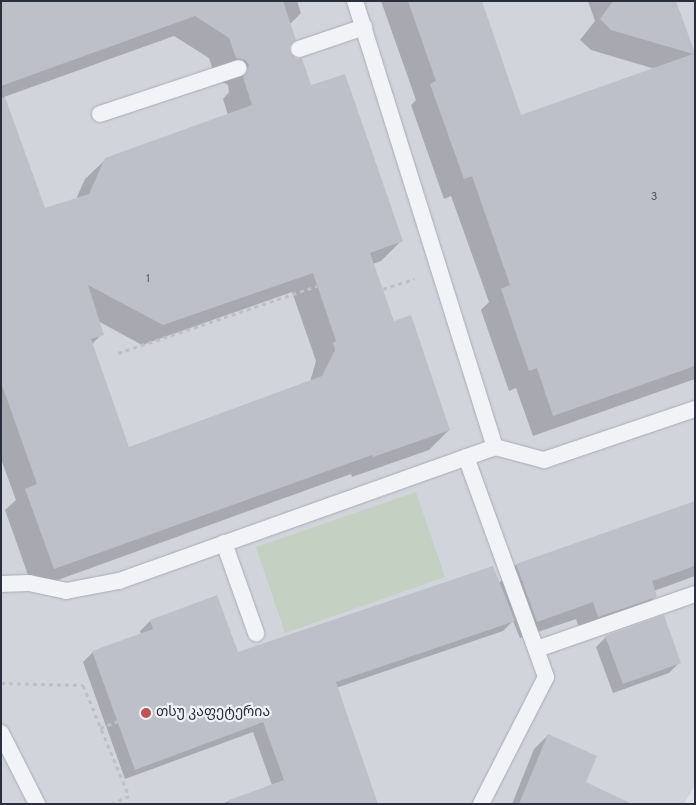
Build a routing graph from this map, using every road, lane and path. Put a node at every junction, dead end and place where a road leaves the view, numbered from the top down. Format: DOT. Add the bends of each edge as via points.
graph roads {
  1 [pos="355,1"];
  2 [pos="364,27"];
  3 [pos="299,48"];
  4 [pos="240,68"];
  5 [pos="100,114"];
  6 [pos="317,286"];
  7 [pos="118,353"];
  8 [pos="695,409"];
  9 [pos="495,447"];
  10 [pos="466,457"];
  11 [pos="224,542"];
  12 [pos="1,584"];
  13 [pos="695,594"];
  14 [pos="256,633"];
  15 [pos="537,649"];
  16 [pos="1,684"];
  17 [pos="118,721"];
  18 [pos="100,728"];
  19 [pos="1,733"];
  20 [pos="37,804"];
  21 [pos="111,804"];
  22 [pos="481,804"];
  1 -- 2 [label="lane"];
  2 -- 3 [label="lane"];
  2 -- 9 [label="lane"];
  4 -- 5 [label="lane"];
  6 -- 7 [label="path"];
  8 -- 9 [label="lane" via="544,460"];
  9 -- 10 [label="lane"];
  10 -- 11 [label="lane"];
  10 -- 15 [label="lane"];
  11 -- 12 [label="lane" via="110,583 66,591 29,583"];
  11 -- 14 [label="lane"];
  13 -- 15 [label="lane"];
  15 -- 22 [label="lane" via="546,677"];
  16 -- 18 [label="path" via="83,685"];
  17 -- 18 [label="path"];
  18 -- 21 [label="path" via="129,796"];
  19 -- 20 [label="lane"];
}
